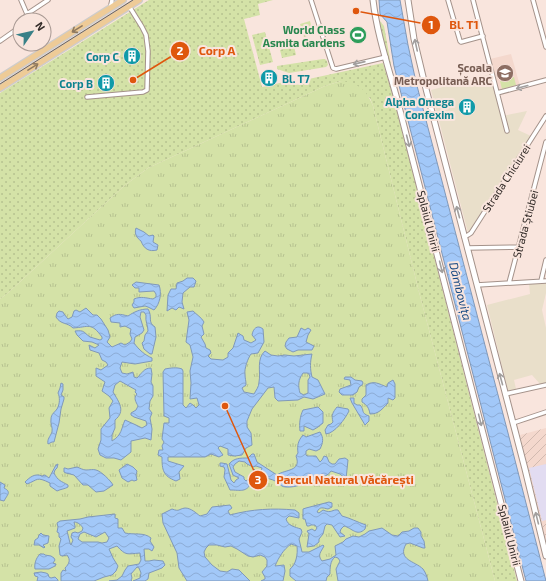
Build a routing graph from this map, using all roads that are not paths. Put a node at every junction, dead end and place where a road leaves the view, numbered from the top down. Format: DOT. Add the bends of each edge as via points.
graph roads {
  1 [pos="21,0"];
  2 [pos="48,0"];
  3 [pos="112,0"];
  4 [pos="124,0"];
  5 [pos="138,0"];
  6 [pos="311,0"];
  7 [pos="373,0"];
  8 [pos="408,0"];
  9 [pos="448,0"];
  10 [pos="473,0"];
  11 [pos="533,0"];
  12 [pos="129,6"];
  13 [pos="110,9"];
  14 [pos="25,12"];
  15 [pos="29,12"];
  16 [pos="12,33"];
  17 [pos="483,36"];
  18 [pos="0,41"];
  19 [pos="546,47"];
  20 [pos="386,57"];
  21 [pos="0,78"];
  22 [pos="546,80"];
  23 [pos="0,88"];
  24 [pos="498,93"];
  25 [pos="87,97"];
  26 [pos="546,116"];
  27 [pos="507,131"];
  28 [pos="546,142"];
  29 [pos="464,237"];
  30 [pos="519,247"];
  31 [pos="467,248"];
  32 [pos="546,260"];
  33 [pos="541,281"];
  34 [pos="546,281"];
  35 [pos="509,283"];
  36 [pos="477,285"];
  37 [pos="546,385"];
  38 [pos="505,394"];
  39 [pos="546,412"];
  40 [pos="513,423"];
  41 [pos="546,556"];
  42 [pos="521,581"];
  1 -- 14 [label="street"];
  2 -- 15 [label="street"];
  3 -- 13 [label="street"];
  4 -- 13 [label="main road"];
  5 -- 12 [label="main road"];
  20 -- 6 [label="street, one-way" via="333,68"];
  7 -- 20 [label="main road, Splaiul Unirii"];
  29 -- 8 [label="main road, one-way" via="418,56"];
  9 -- 17 [label="street" via="460,41"];
  10 -- 17 [label="street"];
  11 -- 19 [label="street"];
  23 -- 12 [label="main road, one-way"];
  12 -- 25 [label="street" via="146,35 147,90"];
  13 -- 21 [label="main road, one-way"];
  16 -- 18 [label="street"];
  17 -- 24 [label="street"];
  20 -- 42 [label="main road, Splaiul Unirii, one-way"];
  22 -- 24 [label="street, one-way"];
  24 -- 27 [label="street"];
  26 -- 29 [label="street, Strada Chiciurei" via="471,233"];
  28 -- 30 [label="street, Strada Știubei"];
  29 -- 31 [label="main road"];
  30 -- 31 [label="street"];
  30 -- 35 [label="street, Strada Știubei"];
  31 -- 36 [label="main road"];
  32 -- 33 [label="street"];
  33 -- 34 [label="street"];
  33 -- 35 [label="street"];
  35 -- 36 [label="street"];
  38 -- 36 [label="main road, one-way"];
  37 -- 38 [label="street"];
  38 -- 40 [label="main road"];
  39 -- 40 [label="street"];
  41 -- 40 [label="main road, one-way"];
}
